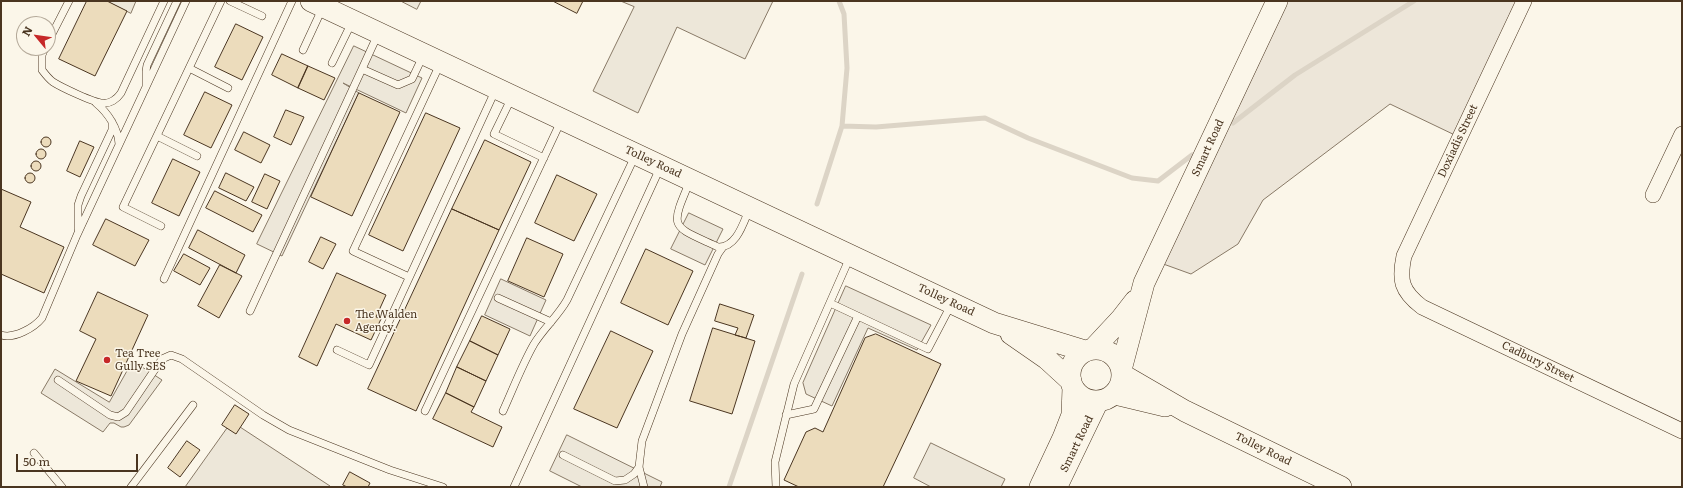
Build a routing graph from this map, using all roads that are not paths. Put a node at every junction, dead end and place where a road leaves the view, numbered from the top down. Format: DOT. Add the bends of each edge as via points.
graph roads {
  1 [pos="68,1"];
  2 [pos="164,1"];
  3 [pos="177,1"];
  4 [pos="186,1"];
  5 [pos="220,1"];
  6 [pos="230,1"];
  7 [pos="292,1"];
  8 [pos="1277,1"];
  9 [pos="1524,1"];
  10 [pos="317,4"];
  11 [pos="262,16"];
  12 [pos="353,20"];
  13 [pos="56,26"];
  14 [pos="378,33"];
  15 [pos="303,50"];
  16 [pos="42,56"];
  17 [pos="432,58"];
  18 [pos="332,63"];
  19 [pos="189,68"];
  20 [pos="362,69"];
  21 [pos="228,88"];
  22 [pos="144,92"];
  23 [pos="504,92"];
  24 [pos="94,101"];
  25 [pos="562,119"];
  26 [pos="112,122"];
  27 [pos="1682,134"];
  28 [pos="157,136"];
  29 [pos="119,146"];
  30 [pos="636,154"];
  31 [pos="197,156"];
  32 [pos="544,158"];
  33 [pos="660,166"];
  34 [pos="691,180"];
  35 [pos="1653,195"];
  36 [pos="750,208"];
  37 [pos="161,226"];
  38 [pos="77,235"];
  39 [pos="723,247"];
  40 [pos="851,255"];
  41 [pos="409,277"];
  42 [pos="164,278"];
  43 [pos="1402,283"];
  44 [pos="1140,296"];
  45 [pos="498,298"];
  46 [pos="830,303"];
  47 [pos="952,303"];
  48 [pos="250,311"];
  49 [pos="858,316"];
  50 [pos="551,322"];
  51 [pos="994,323"];
  52 [pos="1,335"];
  53 [pos="337,350"];
  54 [pos="1090,350"];
  55 [pos="1122,370"];
  56 [pos="58,380"];
  57 [pos="1072,384"];
  58 [pos="1106,398"];
  59 [pos="193,405"];
  60 [pos="425,411"];
  61 [pos="1185,411"];
  62 [pos="503,412"];
  63 [pos="786,415"];
  64 [pos="1682,431"];
  65 [pos="34,453"];
  66 [pos="563,455"];
  67 [pos="639,468"];
  68 [pos="513,485"];
  69 [pos="62,487"];
  70 [pos="131,487"];
  71 [pos="443,487"];
  72 [pos="644,487"];
  73 [pos="776,487"];
  74 [pos="1040,487"];
  75 [pos="1056,487"];
  76 [pos="1341,487"];
  1 -- 13 [label="lane"];
  2 -- 24 [label="lane" via="118,98 103,104"];
  3 -- 22 [label="lane" via="147,65"];
  4 -- 22 [label="lane"];
  5 -- 19 [label="lane"];
  6 -- 11 [label="lane"];
  7 -- 42 [label="lane"];
  8 -- 44 [label="main road, Smart Road"];
  9 -- 43 [label="street, Doxiadis Street" via="1404,256"];
  10 -- 12 [label="main road, Tolley Road"];
  10 -- 15 [label="lane"];
  12 -- 14 [label="main road, Tolley Road"];
  12 -- 18 [label="lane"];
  14 -- 17 [label="main road, Tolley Road"];
  14 -- 20 [label="lane"];
  16 -- 24 [label="lane" via="42,70 47,77"];
  17 -- 20 [label="lane" via="412,79 398,85"];
  17 -- 23 [label="main road, Tolley Road"];
  17 -- 41 [label="lane" via="353,251"];
  19 -- 21 [label="lane"];
  19 -- 28 [label="lane"];
  20 -- 48 [label="lane"];
  22 -- 29 [label="lane"];
  23 -- 25 [label="main road, Tolley Road"];
  23 -- 32 [label="lane" via="494,134"];
  23 -- 41 [label="lane"];
  24 -- 26 [label="lane"];
  25 -- 30 [label="main road, Tolley Road"];
  25 -- 32 [label="lane"];
  26 -- 29 [label="lane"];
  26 -- 38 [label="lane" via="112,130 78,205"];
  27 -- 35 [label="street"];
  28 -- 31 [label="lane"];
  28 -- 37 [label="lane" via="123,207"];
  29 -- 38 [label="lane"];
  30 -- 33 [label="main road, Tolley Road"];
  30 -- 50 [label="lane" via="567,300"];
  32 -- 60 [label="lane"];
  33 -- 34 [label="main road, Tolley Road"];
  33 -- 68 [label="lane"];
  34 -- 36 [label="main road, Tolley Road"];
  34 -- 39 [label="lane" via="678,209 678,225 683,231"];
  36 -- 39 [label="lane" via="737,235"];
  36 -- 40 [label="main road, Tolley Road"];
  38 -- 52 [label="lane" via="42,318 36,325 18,334"];
  39 -- 67 [label="lane" via="682,334 642,442"];
  40 -- 46 [label="lane"];
  40 -- 47 [label="main road, Tolley Road"];
  41 -- 53 [label="lane" via="369,365"];
  43 -- 64 [label="street, Cadbury Street" via="1411,299 1422,307"];
  44 -- 54 [label="main road, Smart Road"];
  44 -- 55 [label="main road, Smart Road"];
  45 -- 50 [label="lane"];
  46 -- 49 [label="lane"];
  46 -- 63 [label="lane" via="794,384"];
  47 -- 49 [label="lane" via="928,349"];
  47 -- 51 [label="main road, Tolley Road"];
  49 -- 63 [label="lane" via="814,409"];
  50 -- 62 [label="lane" via="534,346"];
  51 -- 54 [label="main road, Tolley Road"];
  51 -- 57 [label="main road, Tolley Road" via="1047,359"];
  54 -- 55 [label="main road" via="1103,349 1117,358"];
  54 -- 57 [label="main road" via="1077,356 1072,364"];
  55 -- 58 [label="main road" via="1118,391"];
  55 -- 61 [label="main road, Tolley Road"];
  56 -- 71 [label="lane" via="110,415 118,417 126,412 162,359 171,355 182,359 289,430 390,470"];
  57 -- 58 [label="main road" via="1081,396 1094,401"];
  57 -- 74 [label="main road, Smart Road" via="1072,415"];
  58 -- 61 [label="main road, Tolley Road"];
  58 -- 75 [label="main road, Smart Road"];
  59 -- 70 [label="lane"];
  61 -- 76 [label="main road, Tolley Road"];
  63 -- 73 [label="lane" via="776,462"];
  65 -- 69 [label="lane"];
  66 -- 67 [label="lane" via="615,481 625,480"];
  67 -- 72 [label="lane"];
}
